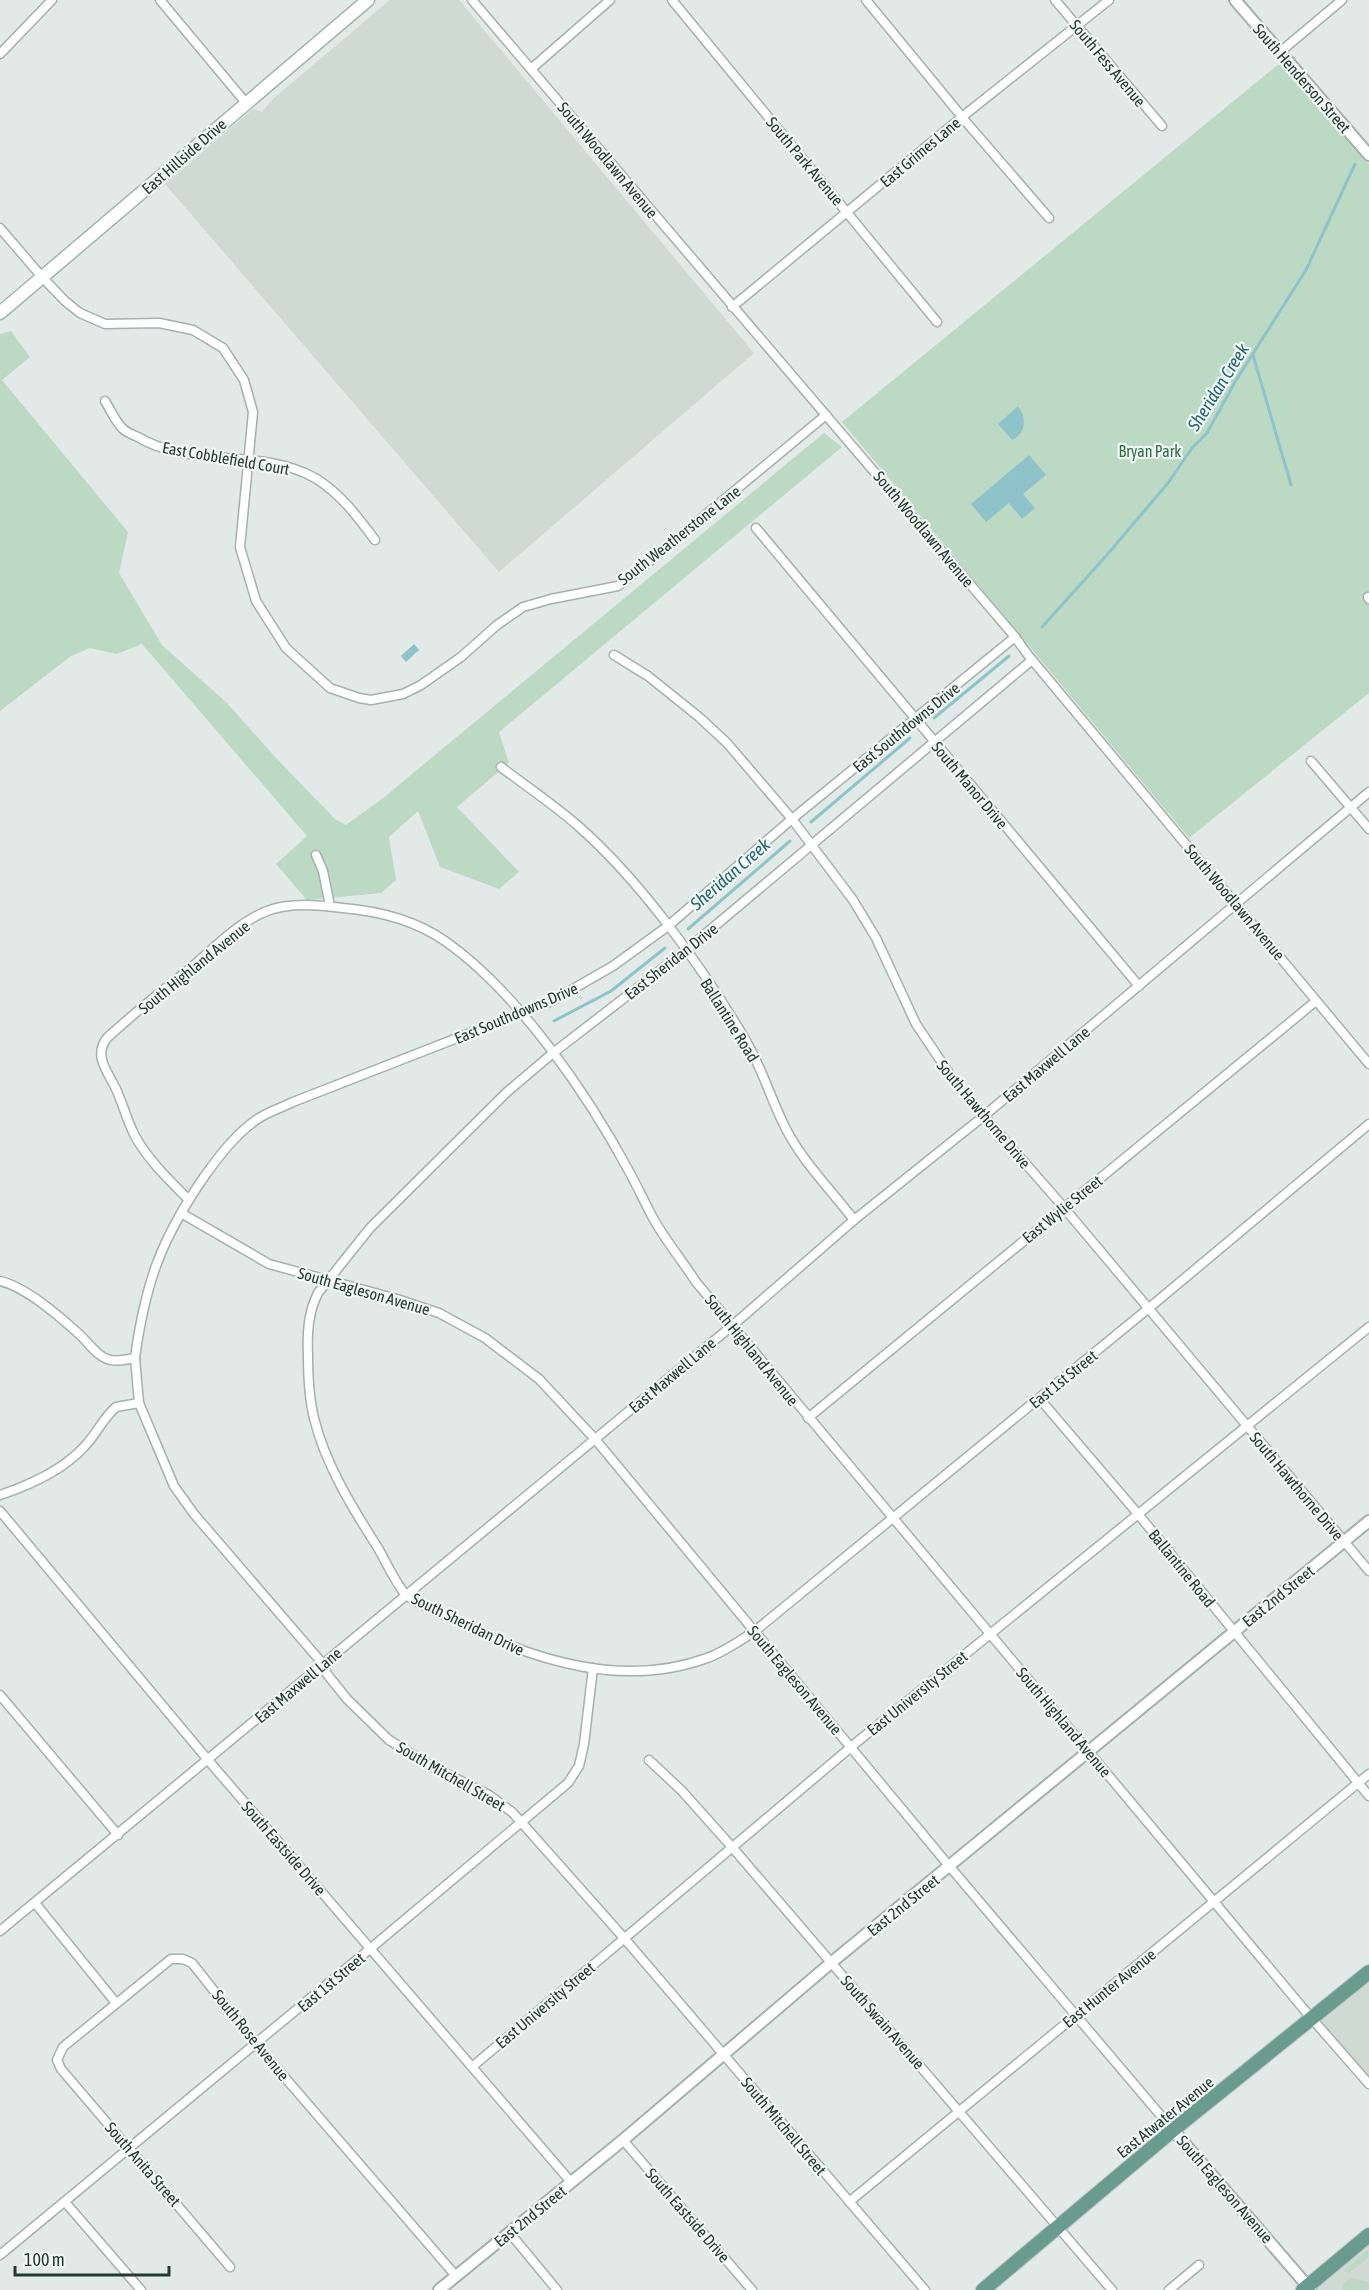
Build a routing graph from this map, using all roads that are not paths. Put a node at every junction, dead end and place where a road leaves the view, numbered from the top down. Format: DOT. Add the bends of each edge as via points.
graph roads {
  1 [pos="52,0"];
  2 [pos="160,0"];
  3 [pos="368,0"];
  4 [pos="472,0"];
  5 [pos="610,0"];
  6 [pos="672,0"];
  7 [pos="866,0"];
  8 [pos="1055,0"];
  9 [pos="1109,0"];
  10 [pos="1235,0"];
  11 [pos="1342,0"];
  12 [pos="1077,26"];
  13 [pos="1281,52"];
  14 [pos="0,54"];
  15 [pos="531,69"];
  16 [pos="246,103"];
  17 [pos="962,117"];
  18 [pos="1162,126"];
  19 [pos="1369,155"];
  20 [pos="848,213"];
  21 [pos="1049,218"];
  22 [pos="0,228"];
  23 [pos="42,278"];
  24 [pos="732,307"];
  25 [pos="0,313"];
  26 [pos="937,322"];
  27 [pos="105,401"];
  28 [pos="826,415"];
  29 [pos="249,460"];
  30 [pos="756,528"];
  31 [pos="375,540"];
  32 [pos="1015,637"];
  33 [pos="614,655"];
  34 [pos="1032,660"];
  35 [pos="916,719"];
  36 [pos="933,742"];
  37 [pos="1311,761"];
  38 [pos="501,767"];
  39 [pos="1369,792"];
  40 [pos="1351,807"];
  41 [pos="792,819"];
  42 [pos="1369,829"];
  43 [pos="812,845"];
  44 [pos="316,855"];
  45 [pos="1236,903"];
  46 [pos="330,906"];
  47 [pos="668,926"];
  48 [pos="685,951"];
  49 [pos="1139,986"];
  50 [pos="1316,1001"];
  51 [pos="522,1012"];
  52 [pos="553,1053"];
  53 [pos="1369,1064"];
  54 [pos="985,1115"];
  55 [pos="1369,1124"];
  56 [pos="189,1200"];
  57 [pos="1064,1208"];
  58 [pos="181,1213"];
  59 [pos="854,1220"];
  60 [pos="328,1280"];
  61 [pos="0,1281"];
  62 [pos="1148,1309"];
  63 [pos="733,1325"];
  64 [pos="1369,1327"];
  65 [pos="135,1358"];
  66 [pos="1039,1398"];
  67 [pos="139,1403"];
  68 [pos="808,1418"];
  69 [pos="1246,1426"];
  70 [pos="595,1439"];
  71 [pos="0,1495"];
  72 [pos="0,1511"];
  73 [pos="1138,1514"];
  74 [pos="891,1517"];
  75 [pos="1369,1521"];
  76 [pos="1344,1542"];
  77 [pos="1369,1571"];
  78 [pos="407,1595"];
  79 [pos="754,1631"];
  80 [pos="1234,1633"];
  81 [pos="989,1634"];
  82 [pos="323,1664"];
  83 [pos="593,1668"];
  84 [pos="0,1695"];
  85 [pos="851,1748"];
  86 [pos="1089,1752"];
  87 [pos="208,1760"];
  88 [pos="649,1760"];
  89 [pos="1369,1774"];
  90 [pos="1358,1783"];
  91 [pos="1369,1796"];
  92 [pos="522,1823"];
  93 [pos="118,1835"];
  94 [pos="732,1847"];
  95 [pos="950,1867"];
  96 [pos="1215,1902"];
  97 [pos="35,1903"];
  98 [pos="0,1931"];
  99 [pos="624,1938"];
  100 [pos="371,1948"];
  101 [pos="832,1962"];
  102 [pos="1369,1972"];
  103 [pos="116,2003"];
  104 [pos="1075,2015"];
  105 [pos="1312,2018"];
  106 [pos="256,2044"];
  107 [pos="724,2055"];
  108 [pos="472,2067"];
  109 [pos="1369,2084"];
  110 [pos="960,2111"];
  111 [pos="1173,2130"];
  112 [pos="623,2140"];
  113 [pos="130,2149"];
  114 [pos="571,2182"];
  115 [pos="65,2202"];
  116 [pos="849,2202"];
  117 [pos="1058,2227"];
  118 [pos="509,2232"];
  119 [pos="1369,2235"];
  120 [pos="0,2255"];
  121 [pos="1199,2265"];
  122 [pos="230,2267"];
  123 [pos="456,2276"];
  124 [pos="750,2289"];
  125 [pos="1310,2289"];
  126 [pos="141,2290"];
  127 [pos="439,2290"];
  128 [pos="557,2290"];
  129 [pos="925,2290"];
  130 [pos="984,2290"];
  131 [pos="1112,2290"];
  132 [pos="1168,2290"];
  1 -- 14 [label="street"];
  2 -- 16 [label="street"];
  3 -- 16 [label="main road, East Hillside Drive"];
  4 -- 15 [label="street, South Woodlawn Avenue"];
  5 -- 15 [label="street"];
  6 -- 20 [label="street, South Park Avenue"];
  7 -- 17 [label="street"];
  8 -- 12 [label="street, South Fess Avenue"];
  9 -- 12 [label="street, East Grimes Lane"];
  10 -- 13 [label="street, South Henderson Street"];
  11 -- 13 [label="street"];
  12 -- 17 [label="street, East Grimes Lane"];
  12 -- 18 [label="street, South Fess Avenue"];
  13 -- 19 [label="street, South Henderson Street"];
  15 -- 24 [label="street, South Woodlawn Avenue"];
  16 -- 23 [label="main road, East Hillside Drive"];
  17 -- 20 [label="street, East Grimes Lane"];
  17 -- 21 [label="street"];
  20 -- 24 [label="street, East Grimes Lane"];
  20 -- 26 [label="street, South Park Avenue"];
  22 -- 23 [label="street, South Weatherstone Lane"];
  23 -- 25 [label="main road, East Hillside Drive"];
  23 -- 29 [label="street, South Weatherstone Lane" via="80,313 105,324 159,323 193,330 223,348 244,380 253,412"];
  24 -- 28 [label="street, South Woodlawn Avenue"];
  27 -- 29 [label="street, East Cobblefield Court" via="122,428 149,444 185,454"];
  28 -- 29 [label="street, South Weatherstone Lane" via="618,586 523,608 421,685 403,694 371,700 330,688 286,648 256,601 240,547"];
  28 -- 32 [label="street, South Woodlawn Avenue"];
  29 -- 31 [label="street, East Cobblefield Court" via="282,465 314,477 337,494"];
  30 -- 35 [label="street, South Manor Drive"];
  32 -- 34 [label="street, South Woodlawn Avenue"];
  32 -- 35 [label="street, East Southdowns Drive"];
  33 -- 41 [label="street, South Hawthorne Drive" via="648,676 727,743"];
  34 -- 36 [label="street, East Sheridan Drive"];
  34 -- 45 [label="street, South Woodlawn Avenue"];
  35 -- 36 [label="street, South Manor Drive"];
  35 -- 41 [label="street, East Southdowns Drive"];
  36 -- 43 [label="street, East Sheridan Drive"];
  36 -- 49 [label="street, South Manor Drive"];
  37 -- 40 [label="street"];
  38 -- 47 [label="street, Ballantine Road" via="578,825"];
  39 -- 40 [label="street, East Maxwell Lane"];
  40 -- 42 [label="street"];
  40 -- 45 [label="street, East Maxwell Lane"];
  41 -- 43 [label="street, South Hawthorne Drive"];
  41 -- 47 [label="street, East Southdowns Drive"];
  43 -- 48 [label="street, East Sheridan Drive"];
  43 -- 54 [label="street, South Hawthorne Drive" via="876,938 932,1051"];
  44 -- 46 [label="street"];
  45 -- 49 [label="street, East Maxwell Lane"];
  45 -- 50 [label="street, South Woodlawn Avenue"];
  46 -- 51 [label="street, South Highland Avenue" via="375,911 444,940"];
  46 -- 56 [label="street, South Highland Avenue" via="284,907 239,927 120,1026 101,1050 103,1066 143,1150"];
  47 -- 48 [label="street, Ballantine Road"];
  47 -- 51 [label="street, East Southdowns Drive" via="599,975 552,1001"];
  48 -- 52 [label="street, East Sheridan Drive"];
  48 -- 59 [label="street, Ballantine Road" via="714,989 753,1053 787,1131"];
  49 -- 54 [label="street, East Maxwell Lane"];
  50 -- 53 [label="street, South Woodlawn Avenue"];
  50 -- 57 [label="street, East Wylie Street"];
  51 -- 52 [label="street, South Highland Avenue"];
  51 -- 56 [label="street, East Southdowns Drive" via="259,1118 227,1147"];
  52 -- 60 [label="street, East Sheridan Drive" via="444,1152 362,1237"];
  52 -- 63 [label="street, South Highland Avenue" via="596,1115 653,1219 696,1282"];
  54 -- 57 [label="street, South Hawthorne Drive"];
  54 -- 59 [label="street, East Maxwell Lane"];
  55 -- 62 [label="street, East 1st Street"];
  56 -- 58 [label="street, East Southdowns Drive"];
  57 -- 62 [label="street, South Hawthorne Drive"];
  57 -- 68 [label="street, East Wylie Street"];
  58 -- 60 [label="street, South Eagleson Avenue" via="269,1264"];
  58 -- 65 [label="street, East Southdowns Drive" via="152,1274"];
  59 -- 63 [label="street, East Maxwell Lane"];
  60 -- 70 [label="street, South Eagleson Avenue" via="439,1313 485,1338 539,1379"];
  60 -- 78 [label="street, South Sheridan Drive" via="313,1305 308,1331 314,1418 358,1517"];
  61 -- 65 [label="street" via="15,1286 46,1307 101,1356 110,1360"];
  62 -- 66 [label="street, East 1st Street"];
  62 -- 69 [label="street, South Hawthorne Drive"];
  63 -- 68 [label="street, South Highland Avenue"];
  63 -- 70 [label="street, East Maxwell Lane"];
  64 -- 69 [label="street, East University Street"];
  65 -- 67 [label="street, South Mitchell Street"];
  66 -- 73 [label="street, Ballantine Road"];
  66 -- 74 [label="street, East 1st Street"];
  67 -- 71 [label="street" via="116,1407 84,1448 64,1465"];
  67 -- 82 [label="street, South Mitchell Street" via="174,1486"];
  68 -- 74 [label="street, South Highland Avenue"];
  69 -- 73 [label="street, East University Street"];
  69 -- 76 [label="street, South Hawthorne Drive"];
  70 -- 78 [label="street, East Maxwell Lane"];
  70 -- 79 [label="street, South Eagleson Avenue"];
  72 -- 87 [label="street, South Eastside Drive"];
  73 -- 80 [label="street, Ballantine Road"];
  73 -- 81 [label="street, East University Street"];
  74 -- 79 [label="street, East 1st Street"];
  74 -- 81 [label="street, South Highland Avenue"];
  75 -- 76 [label="street, East 2nd Street"];
  76 -- 77 [label="street, South Hawthorne Drive"];
  76 -- 80 [label="street, East 2nd Street"];
  78 -- 82 [label="street, East Maxwell Lane"];
  78 -- 83 [label="street, South Sheridan Drive" via="516,1649"];
  79 -- 83 [label="street, South Sheridan Drive" via="720,1652 691,1663 653,1670"];
  79 -- 85 [label="street, South Eagleson Avenue"];
  80 -- 86 [label="street, East 2nd Street"];
  80 -- 90 [label="street, Ballantine Road"];
  81 -- 85 [label="street, East University Street"];
  81 -- 86 [label="street, South Highland Avenue"];
  82 -- 87 [label="street, East Maxwell Lane"];
  82 -- 92 [label="street, South Mitchell Street" via="347,1699 389,1740 489,1795"];
  83 -- 92 [label="street, East 1st Street" via="579,1766 568,1783"];
  84 -- 93 [label="street"];
  85 -- 94 [label="street, East University Street"];
  85 -- 95 [label="street, South Eagleson Avenue"];
  86 -- 95 [label="street, East 2nd Street"];
  86 -- 96 [label="street, South Highland Avenue"];
  87 -- 93 [label="street, East Maxwell Lane"];
  87 -- 100 [label="street, South Eastside Drive"];
  88 -- 94 [label="street, South Swain Avenue"];
  89 -- 90 [label="street, East Hunter Avenue"];
  90 -- 91 [label="street, Ballantine Road"];
  90 -- 96 [label="street, East Hunter Avenue"];
  92 -- 99 [label="street, South Mitchell Street"];
  92 -- 100 [label="street, East 1st Street"];
  93 -- 97 [label="street, East Maxwell Lane"];
  94 -- 99 [label="street, East University Street"];
  94 -- 101 [label="street, South Swain Avenue"];
  95 -- 101 [label="street, East 2nd Street"];
  95 -- 104 [label="street, South Eagleson Avenue"];
  96 -- 104 [label="street, East Hunter Avenue"];
  96 -- 105 [label="street, South Highland Avenue"];
  97 -- 98 [label="street, East Maxwell Lane"];
  97 -- 103 [label="street"];
  99 -- 107 [label="street, South Mitchell Street"];
  99 -- 108 [label="street, East University Street"];
  100 -- 106 [label="street, East 1st Street"];
  100 -- 108 [label="street, South Eastside Drive"];
  101 -- 107 [label="street, East 2nd Street"];
  101 -- 110 [label="street, South Swain Avenue"];
  102 -- 105 [label="main road, East Atwater Avenue"];
  103 -- 106 [label="street, South Rose Avenue" via="165,1962 188,1960"];
  103 -- 113 [label="street, South Anita Street" via="63,2047 57,2060"];
  104 -- 110 [label="street, East Hunter Avenue"];
  104 -- 111 [label="street, South Eagleson Avenue"];
  105 -- 109 [label="street, South Highland Avenue"];
  105 -- 111 [label="main road, East Atwater Avenue"];
  106 -- 113 [label="street, East 1st Street"];
  106 -- 123 [label="street, South Rose Avenue"];
  107 -- 112 [label="street, East 2nd Street"];
  107 -- 116 [label="street, South Mitchell Street"];
  108 -- 114 [label="street, South Eastside Drive"];
  110 -- 116 [label="street, East Hunter Avenue"];
  110 -- 117 [label="street, South Swain Avenue"];
  111 -- 117 [label="main road, East Atwater Avenue"];
  111 -- 125 [label="street, South Eagleson Avenue"];
  112 -- 114 [label="street, East 2nd Street"];
  112 -- 124 [label="street, South Eastside Drive"];
  113 -- 115 [label="street, East 1st Street"];
  113 -- 122 [label="street, South Anita Street"];
  114 -- 118 [label="street, East 2nd Street"];
  115 -- 120 [label="street, East 1st Street"];
  115 -- 126 [label="street"];
  116 -- 129 [label="street, South Mitchell Street"];
  117 -- 130 [label="main road, East Atwater Avenue"];
  117 -- 131 [label="street, South Swain Avenue"];
  118 -- 123 [label="street, East 2nd Street"];
  118 -- 128 [label="street"];
  119 -- 125 [label="main road"];
  121 -- 132 [label="street"];
  123 -- 127 [label="street, East 2nd Street"];
}
